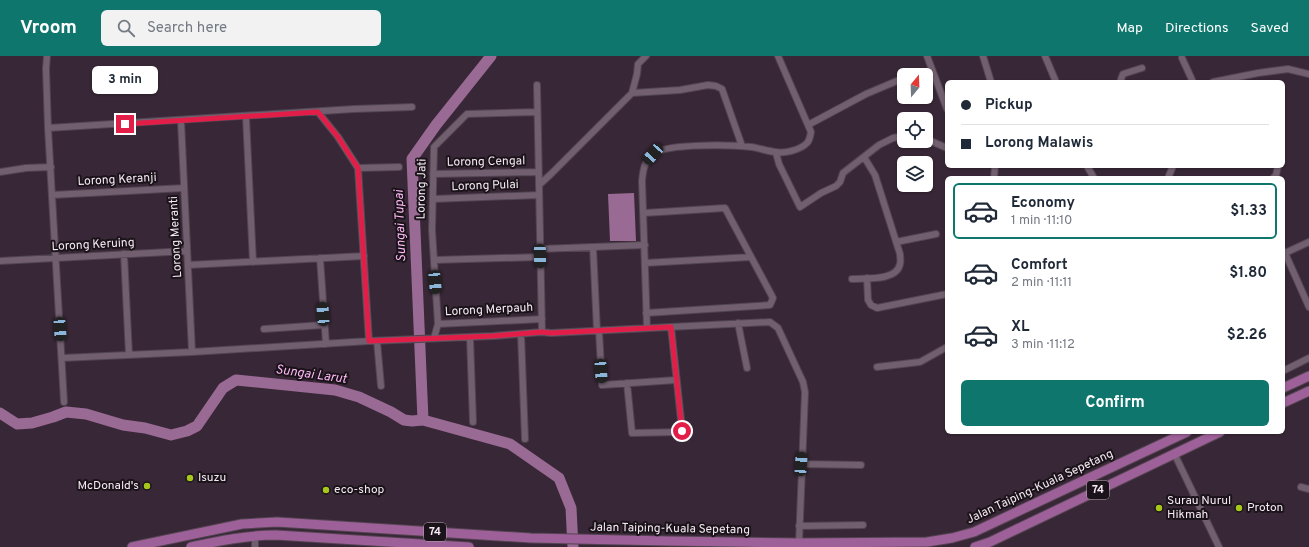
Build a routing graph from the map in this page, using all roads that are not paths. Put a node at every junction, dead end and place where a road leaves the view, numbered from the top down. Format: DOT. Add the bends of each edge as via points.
graph roads {
  1 [pos="47,56"];
  2 [pos="646,56"];
  3 [pos="778,56"];
  4 [pos="927,56"];
  5 [pos="983,56"];
  6 [pos="1045,56"];
  7 [pos="1182,58"];
  8 [pos="1142,68"];
  9 [pos="1309,74"];
  10 [pos="990,80"];
  11 [pos="1055,80"];
  12 [pos="1121,80"];
  13 [pos="1192,80"];
  14 [pos="1224,80"];
  15 [pos="897,81"];
  16 [pos="537,85"];
  17 [pos="632,93"];
  18 [pos="945,104"];
  19 [pos="412,107"];
  20 [pos="318,112"];
  21 [pos="538,112"];
  22 [pos="246,117"];
  23 [pos="181,121"];
  24 [pos="808,125"];
  25 [pos="48,128"];
  26 [pos="897,137"];
  27 [pos="933,142"];
  28 [pos="742,146"];
  29 [pos="945,147"];
  30 [pos="776,153"];
  31 [pos="864,157"];
  32 [pos="50,167"];
  33 [pos="399,167"];
  34 [pos="358,168"];
  35 [pos="0,172"];
  36 [pos="538,172"];
  37 [pos="433,174"];
  38 [pos="539,185"];
  39 [pos="184,188"];
  40 [pos="52,195"];
  41 [pos="539,195"];
  42 [pos="433,199"];
  43 [pos="644,213"];
  44 [pos="936,234"];
  45 [pos="896,242"];
  46 [pos="1309,242"];
  47 [pos="645,244"];
  48 [pos="593,247"];
  49 [pos="540,249"];
  50 [pos="187,251"];
  51 [pos="1285,253"];
  52 [pos="124,254"];
  53 [pos="1285,255"];
  54 [pos="364,256"];
  55 [pos="540,256"];
  56 [pos="751,257"];
  57 [pos="55,258"];
  58 [pos="320,258"];
  59 [pos="434,260"];
  60 [pos="0,261"];
  61 [pos="253,262"];
  62 [pos="645,263"];
  63 [pos="188,265"];
  64 [pos="867,278"];
  65 [pos="852,279"];
  66 [pos="945,294"];
  67 [pos="1309,307"];
  68 [pos="646,313"];
  69 [pos="542,319"];
  70 [pos="738,323"];
  71 [pos="438,324"];
  72 [pos="324,325"];
  73 [pos="671,327"];
  74 [pos="647,328"];
  75 [pos="264,329"];
  76 [pos="598,331"];
  77 [pos="542,332"];
  78 [pos="521,334"];
  79 [pos="470,337"];
  80 [pos="434,338"];
  81 [pos="369,341"];
  82 [pos="377,341"];
  83 [pos="326,344"];
  84 [pos="945,348"];
  85 [pos="192,352"];
  86 [pos="129,355"];
  87 [pos="62,358"];
  88 [pos="1309,358"];
  89 [pos="877,367"];
  90 [pos="747,368"];
  91 [pos="1285,370"];
  92 [pos="1309,376"];
  93 [pos="676,380"];
  94 [pos="627,383"];
  95 [pos="381,386"];
  96 [pos="1285,387"];
  97 [pos="1309,391"];
  98 [pos="64,402"];
  99 [pos="1285,402"];
  100 [pos="473,422"];
  101 [pos="1183,434"];
  102 [pos="1216,434"];
  103 [pos="525,440"];
  104 [pos="1174,453"];
  105 [pos="801,464"];
  106 [pos="861,465"];
  107 [pos="1301,487"];
  108 [pos="1309,489"];
  109 [pos="864,525"];
  110 [pos="799,526"];
  111 [pos="255,535"];
  112 [pos="799,543"];
  113 [pos="1216,546"];
  114 [pos="132,547"];
  115 [pos="191,547"];
  116 [pos="255,547"];
  117 [pos="469,547"];
  118 [pos="976,547"];
  1 -- 25 [label="street"];
  2 -- 17 [label="street" via="638,64"];
  3 -- 24 [label="street"];
  4 -- 18 [label="street"];
  5 -- 10 [label="street"];
  6 -- 11 [label="street"];
  7 -- 13 [label="street"];
  8 -- 12 [label="street" via="1123,74"];
  9 -- 14 [label="street" via="1288,69"];
  15 -- 24 [label="street" via="866,94"];
  16 -- 21 [label="street"];
  17 -- 28 [label="street" via="716,86 722,89"];
  17 -- 38 [label="street"];
  19 -- 20 [label="street"];
  20 -- 22 [label="street"];
  20 -- 34 [label="street"];
  21 -- 36 [label="street"];
  21 -- 37 [label="street, Lorong Jati" via="467,114 434,147"];
  22 -- 23 [label="street"];
  22 -- 61 [label="street"];
  23 -- 25 [label="street"];
  23 -- 39 [label="street, Lorong Meranti"];
  24 -- 30 [label="street" via="811,132 806,144 792,151"];
  25 -- 32 [label="street"];
  26 -- 31 [label="street" via="879,145"];
  27 -- 29 [label="street"];
  28 -- 30 [label="street"];
  28 -- 43 [label="street" via="665,148 653,154 647,160 642,181"];
  30 -- 31 [label="street" via="800,207 836,186 843,173"];
  31 -- 45 [label="street" via="876,175"];
  32 -- 35 [label="street"];
  32 -- 40 [label="street"];
  33 -- 34 [label="street"];
  34 -- 54 [label="street"];
  36 -- 37 [label="street, Lorong Cengal"];
  36 -- 38 [label="street"];
  37 -- 42 [label="street, Lorong Jati"];
  38 -- 41 [label="street"];
  39 -- 40 [label="street, Lorong Keranji"];
  39 -- 50 [label="street, Lorong Meranti"];
  40 -- 57 [label="street"];
  41 -- 42 [label="street, Lorong Pulai"];
  41 -- 49 [label="street"];
  42 -- 59 [label="street, Lorong Jati"];
  43 -- 47 [label="street"];
  43 -- 56 [label="street" via="725,208"];
  44 -- 45 [label="street"];
  45 -- 64 [label="street" via="900,265 896,272 888,277"];
  46 -- 51 [label="street"];
  47 -- 48 [label="street"];
  47 -- 62 [label="street"];
  48 -- 49 [label="street"];
  48 -- 76 [label="street"];
  49 -- 55 [label="street"];
  50 -- 52 [label="street, Lorong Keruing"];
  50 -- 63 [label="street, Lorong Meranti"];
  52 -- 57 [label="street, Lorong Keruing"];
  52 -- 86 [label="street"];
  53 -- 67 [label="street"];
  54 -- 58 [label="street"];
  54 -- 81 [label="street"];
  55 -- 59 [label="street"];
  55 -- 69 [label="street"];
  56 -- 62 [label="street"];
  56 -- 68 [label="street" via="774,298 770,305"];
  57 -- 60 [label="street, Lorong Keruing"];
  57 -- 87 [label="street"];
  58 -- 61 [label="street"];
  58 -- 72 [label="street"];
  59 -- 71 [label="street, Lorong Jati"];
  61 -- 63 [label="street"];
  62 -- 68 [label="street"];
  63 -- 85 [label="street, Lorong Meranti"];
  64 -- 65 [label="street"];
  64 -- 66 [label="street" via="868,300 877,308"];
  68 -- 74 [label="street"];
  69 -- 71 [label="street, Lorong Merpauh"];
  69 -- 77 [label="street"];
  70 -- 73 [label="street"];
  70 -- 90 [label="street"];
  70 -- 105 [label="street" via="770,322 778,328 803,382 805,405"];
  71 -- 80 [label="street, Lorong Jati"];
  72 -- 75 [label="street"];
  72 -- 83 [label="street"];
  73 -- 74 [label="street"];
  73 -- 93 [label="street"];
  74 -- 76 [label="street"];
  76 -- 77 [label="street"];
  76 -- 94 [label="street" via="602,385"];
  77 -- 78 [label="street"];
  78 -- 79 [label="street"];
  78 -- 103 [label="street"];
  79 -- 80 [label="street"];
  79 -- 100 [label="street"];
  80 -- 82 [label="street"];
  81 -- 82 [label="street"];
  81 -- 83 [label="street"];
  82 -- 95 [label="street"];
  83 -- 85 [label="street"];
  84 -- 89 [label="street" via="920,362"];
  85 -- 86 [label="street"];
  86 -- 87 [label="street"];
  87 -- 98 [label="street"];
  88 -- 91 [label="street"];
  92 -- 96 [label="main road"];
  93 -- 94 [label="street"];
  93 -- 94 [label="street" via="681,432 632,433"];
  97 -- 99 [label="main road"];
  101 -- 112 [label="main road, Jalan Taiping-Kuala Sepetang / 74" via="974,532 927,542"];
  102 -- 104 [label="main road, 74"];
  104 -- 113 [label="street"];
  104 -- 118 [label="main road, 74"];
  105 -- 106 [label="street"];
  105 -- 110 [label="street"];
  107 -- 108 [label="street"];
  109 -- 110 [label="street"];
  110 -- 112 [label="street"];
  111 -- 115 [label="main road, 74"];
  111 -- 116 [label="street"];
  111 -- 117 [label="main road, 74"];
  112 -- 114 [label="main road, Jalan Taiping-Kuala Sepetang / 74" via="560,539 277,522 242,524"];
}
